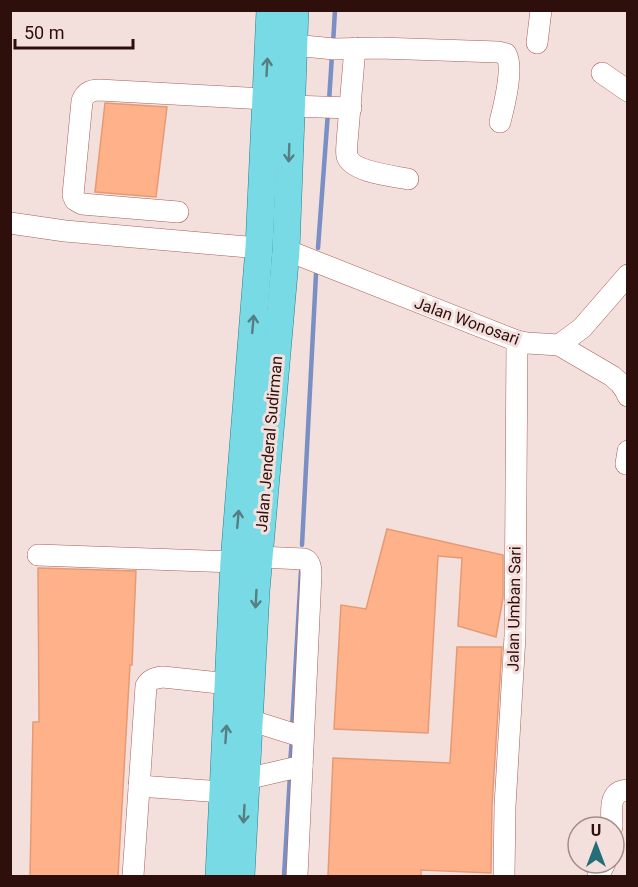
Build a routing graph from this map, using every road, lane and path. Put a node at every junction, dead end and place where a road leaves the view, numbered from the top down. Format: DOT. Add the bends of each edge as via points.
graph roads {
  1 [pos="270,10"];
  2 [pos="295,10"];
  3 [pos="541,10"];
  4 [pos="537,43"];
  5 [pos="315,47"];
  6 [pos="355,48"];
  7 [pos="602,73"];
  8 [pos="627,91"];
  9 [pos="310,105"];
  10 [pos="500,122"];
  11 [pos="408,179"];
  12 [pos="178,212"];
  13 [pos="10,223"];
  14 [pos="259,248"];
  15 [pos="286,250"];
  16 [pos="627,276"];
  17 [pos="517,341"];
  18 [pos="558,345"];
  19 [pos="627,396"];
  20 [pos="38,555"];
  21 [pos="247,559"];
  22 [pos="229,684"];
  23 [pos="249,720"];
  24 [pos="296,735"];
  25 [pos="294,768"];
  26 [pos="246,779"];
  27 [pos="139,786"];
  28 [pos="627,790"];
  29 [pos="222,792"];
  30 [pos="611,815"];
  31 [pos="133,876"];
  32 [pos="219,876"];
  33 [pos="241,876"];
  34 [pos="297,876"];
  35 [pos="504,876"];
  9 -- 1 [label="main road, Jalan Jenderal Sudirman, one-way"];
  2 -- 5 [label="main road, Jalan Jenderal Sudirman"];
  3 -- 4 [label="street"];
  5 -- 6 [label="street"];
  5 -- 9 [label="main road, Jalan Jenderal Sudirman"];
  6 -- 9 [label="street"];
  6 -- 10 [label="street" via="506,54 506,102"];
  7 -- 8 [label="street"];
  9 -- 11 [label="street" via="347,142 347,157 353,165"];
  9 -- 12 [label="street" via="99,90 84,96 75,200 82,204"];
  9 -- 14 [label="main road, Jalan Jenderal Sudirman"];
  9 -- 15 [label="main road, Jalan Jenderal Sudirman, one-way"];
  13 -- 14 [label="street"];
  21 -- 14 [label="main road, Jalan Jenderal Sudirman, one-way"];
  15 -- 17 [label="street, Jalan Wonosari"];
  15 -- 21 [label="main road, Jalan Jenderal Sudirman"];
  16 -- 18 [label="street" via="582,328"];
  17 -- 18 [label="street, Jalan Wonosari"];
  17 -- 35 [label="street, Jalan Umban Sari" via="515,636 504,806"];
  18 -- 19 [label="street" via="612,376"];
  20 -- 21 [label="street"];
  21 -- 22 [label="main road, Jalan Jenderal Sudirman"];
  21 -- 23 [label="main road, Jalan Jenderal Sudirman, one-way"];
  21 -- 24 [label="street" via="304,559 310,568"];
  22 -- 27 [label="street" via="163,677 149,681"];
  29 -- 22 [label="main road, Jalan Jenderal Sudirman, one-way"];
  23 -- 24 [label="street"];
  23 -- 26 [label="main road, Jalan Jenderal Sudirman"];
  24 -- 25 [label="street"];
  25 -- 26 [label="street"];
  25 -- 34 [label="street"];
  26 -- 33 [label="main road, Jalan Jenderal Sudirman, one-way"];
  27 -- 29 [label="street"];
  27 -- 31 [label="street"];
  28 -- 30 [label="street" via="613,798"];
  29 -- 32 [label="main road, Jalan Jenderal Sudirman"];
}
